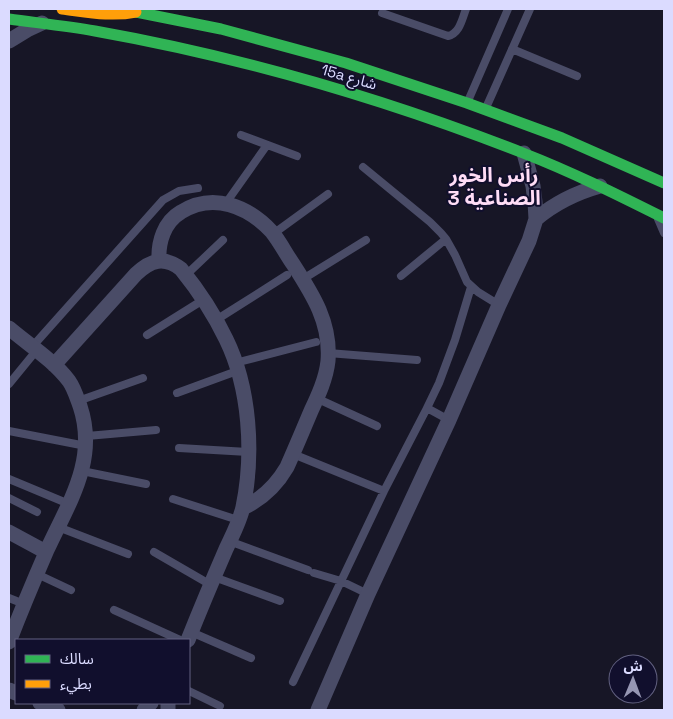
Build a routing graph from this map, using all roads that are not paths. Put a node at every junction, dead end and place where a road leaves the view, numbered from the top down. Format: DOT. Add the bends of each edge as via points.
graph roads {
  1 [pos="62,9"];
  2 [pos="121,9"];
  3 [pos="466,9"];
  4 [pos="508,9"];
  5 [pos="530,9"];
  6 [pos="135,10"];
  7 [pos="382,13"];
  8 [pos="9,19"];
  9 [pos="42,23"];
  10 [pos="9,41"];
  11 [pos="512,49"];
  12 [pos="577,76"];
  13 [pos="467,103"];
  14 [pos="394,106"];
  15 [pos="485,110"];
  16 [pos="241,135"];
  17 [pos="562,138"];
  18 [pos="267,145"];
  19 [pos="560,149"];
  20 [pos="545,150"];
  21 [pos="524,153"];
  22 [pos="297,156"];
  23 [pos="363,167"];
  24 [pos="664,183"];
  25 [pos="600,186"];
  26 [pos="198,188"];
  27 [pos="328,194"];
  28 [pos="226,203"];
  29 [pos="660,216"];
  30 [pos="536,219"];
  31 [pos="664,233"];
  32 [pos="273,234"];
  33 [pos="446,239"];
  34 [pos="223,240"];
  35 [pos="366,240"];
  36 [pos="159,261"];
  37 [pos="186,275"];
  38 [pos="286,275"];
  39 [pos="401,276"];
  40 [pos="303,279"];
  41 [pos="471,287"];
  42 [pos="203,300"];
  43 [pos="499,304"];
  44 [pos="216,320"];
  45 [pos="9,328"];
  46 [pos="147,335"];
  47 [pos="316,342"];
  48 [pos="34,349"];
  49 [pos="328,353"];
  50 [pos="418,360"];
  51 [pos="54,365"];
  52 [pos="236,367"];
  53 [pos="143,378"];
  54 [pos="9,384"];
  55 [pos="177,393"];
  56 [pos="316,398"];
  57 [pos="78,401"];
  58 [pos="427,408"];
  59 [pos="449,420"];
  60 [pos="377,426"];
  61 [pos="156,430"];
  62 [pos="9,432"];
  63 [pos="86,441"];
  64 [pos="180,448"];
  65 [pos="248,452"];
  66 [pos="292,454"];
  67 [pos="82,471"];
  68 [pos="9,479"];
  69 [pos="146,484"];
  70 [pos="384,491"];
  71 [pos="9,498"];
  72 [pos="173,499"];
  73 [pos="69,504"];
  74 [pos="37,512"];
  75 [pos="240,514"];
  76 [pos="58,527"];
  77 [pos="9,532"];
  78 [pos="229,542"];
  79 [pos="46,552"];
  80 [pos="154,552"];
  81 [pos="128,554"];
  82 [pos="37,574"];
  83 [pos="212,581"];
  84 [pos="341,582"];
  85 [pos="71,590"];
  86 [pos="368,594"];
  87 [pos="9,598"];
  88 [pos="280,601"];
  89 [pos="24,604"];
  90 [pos="114,610"];
  91 [pos="186,638"];
  92 [pos="190,639"];
  93 [pos="9,644"];
  94 [pos="251,658"];
  95 [pos="293,682"];
  96 [pos="190,691"];
  97 [pos="43,704"];
  98 [pos="220,706"];
  99 [pos="58,710"];
  100 [pos="318,710"];
  1 -- 6 [label="main road" via="116,15"];
  2 -- 6 [label="main road, 15a شارع"];
  3 -- 7 [label="lane" via="457,31 448,36"];
  4 -- 13 [label="lane"];
  5 -- 11 [label="lane"];
  6 -- 13 [label="main road, 15a شارع" via="221,29 346,63"];
  8 -- 9 [label="main road, 15a شارع"];
  9 -- 10 [label="street"];
  9 -- 14 [label="main road, 15a شارع" via="180,48 260,67"];
  11 -- 12 [label="lane"];
  11 -- 15 [label="lane"];
  13 -- 15 [label="main road, 15a شارع"];
  14 -- 20 [label="main road" via="422,109"];
  14 -- 21 [label="main road, 15a شارع"];
  15 -- 17 [label="main road, 15a شارع"];
  16 -- 18 [label="lane"];
  17 -- 19 [label="main road"];
  17 -- 24 [label="main road, 15a شارع"];
  18 -- 22 [label="lane"];
  18 -- 28 [label="lane"];
  21 -- 25 [label="main road, 15a شارع"];
  21 -- 30 [label="street" via="534,186"];
  23 -- 33 [label="lane"];
  25 -- 29 [label="main road, 15a شارع"];
  25 -- 30 [label="street" via="572,196"];
  26 -- 48 [label="lane" via="179,191 163,200"];
  27 -- 32 [label="lane"];
  28 -- 32 [label="street" via="252,215"];
  28 -- 36 [label="street" via="201,203 178,214 165,230"];
  29 -- 31 [label="lane"];
  30 -- 43 [label="street" via="529,242"];
  32 -- 40 [label="street"];
  33 -- 39 [label="lane"];
  33 -- 41 [label="lane"];
  34 -- 37 [label="lane"];
  35 -- 40 [label="lane"];
  36 -- 37 [label="street" via="175,264"];
  36 -- 51 [label="street" via="150,263 136,274"];
  37 -- 42 [label="street"];
  38 -- 44 [label="lane"];
  40 -- 49 [label="street" via="320,310"];
  41 -- 43 [label="lane"];
  41 -- 58 [label="lane" via="452,348"];
  42 -- 44 [label="street"];
  42 -- 46 [label="lane"];
  43 -- 59 [label="street"];
  44 -- 52 [label="street"];
  45 -- 48 [label="street"];
  47 -- 52 [label="lane"];
  48 -- 51 [label="street"];
  48 -- 54 [label="lane"];
  49 -- 50 [label="lane"];
  49 -- 56 [label="street" via="328,364"];
  51 -- 57 [label="street" via="70,382"];
  52 -- 55 [label="lane"];
  52 -- 65 [label="street" via="247,411"];
  53 -- 57 [label="lane"];
  56 -- 60 [label="lane"];
  56 -- 66 [label="street"];
  57 -- 63 [label="street" via="84,418"];
  58 -- 59 [label="lane"];
  58 -- 70 [label="lane"];
  59 -- 86 [label="street"];
  61 -- 63 [label="lane"];
  62 -- 63 [label="lane"];
  63 -- 67 [label="street"];
  64 -- 65 [label="lane"];
  65 -- 75 [label="street"];
  66 -- 70 [label="lane"];
  66 -- 75 [label="street" via="274,486"];
  67 -- 69 [label="lane"];
  67 -- 73 [label="street"];
  68 -- 73 [label="lane"];
  70 -- 84 [label="lane"];
  71 -- 74 [label="lane"];
  72 -- 75 [label="lane"];
  73 -- 76 [label="street"];
  75 -- 78 [label="street"];
  76 -- 79 [label="street"];
  76 -- 81 [label="lane"];
  77 -- 79 [label="street"];
  78 -- 83 [label="street"];
  78 -- 84 [label="lane"];
  79 -- 82 [label="street"];
  80 -- 83 [label="lane"];
  82 -- 85 [label="lane"];
  82 -- 89 [label="street"];
  83 -- 88 [label="lane"];
  83 -- 91 [label="street"];
  84 -- 86 [label="lane"];
  84 -- 95 [label="lane"];
  86 -- 100 [label="street"];
  87 -- 89 [label="lane"];
  89 -- 93 [label="street"];
  90 -- 91 [label="lane"];
  92 -- 94 [label="lane"];
  96 -- 98 [label="lane"];
  97 -- 99 [label="street"];
}
